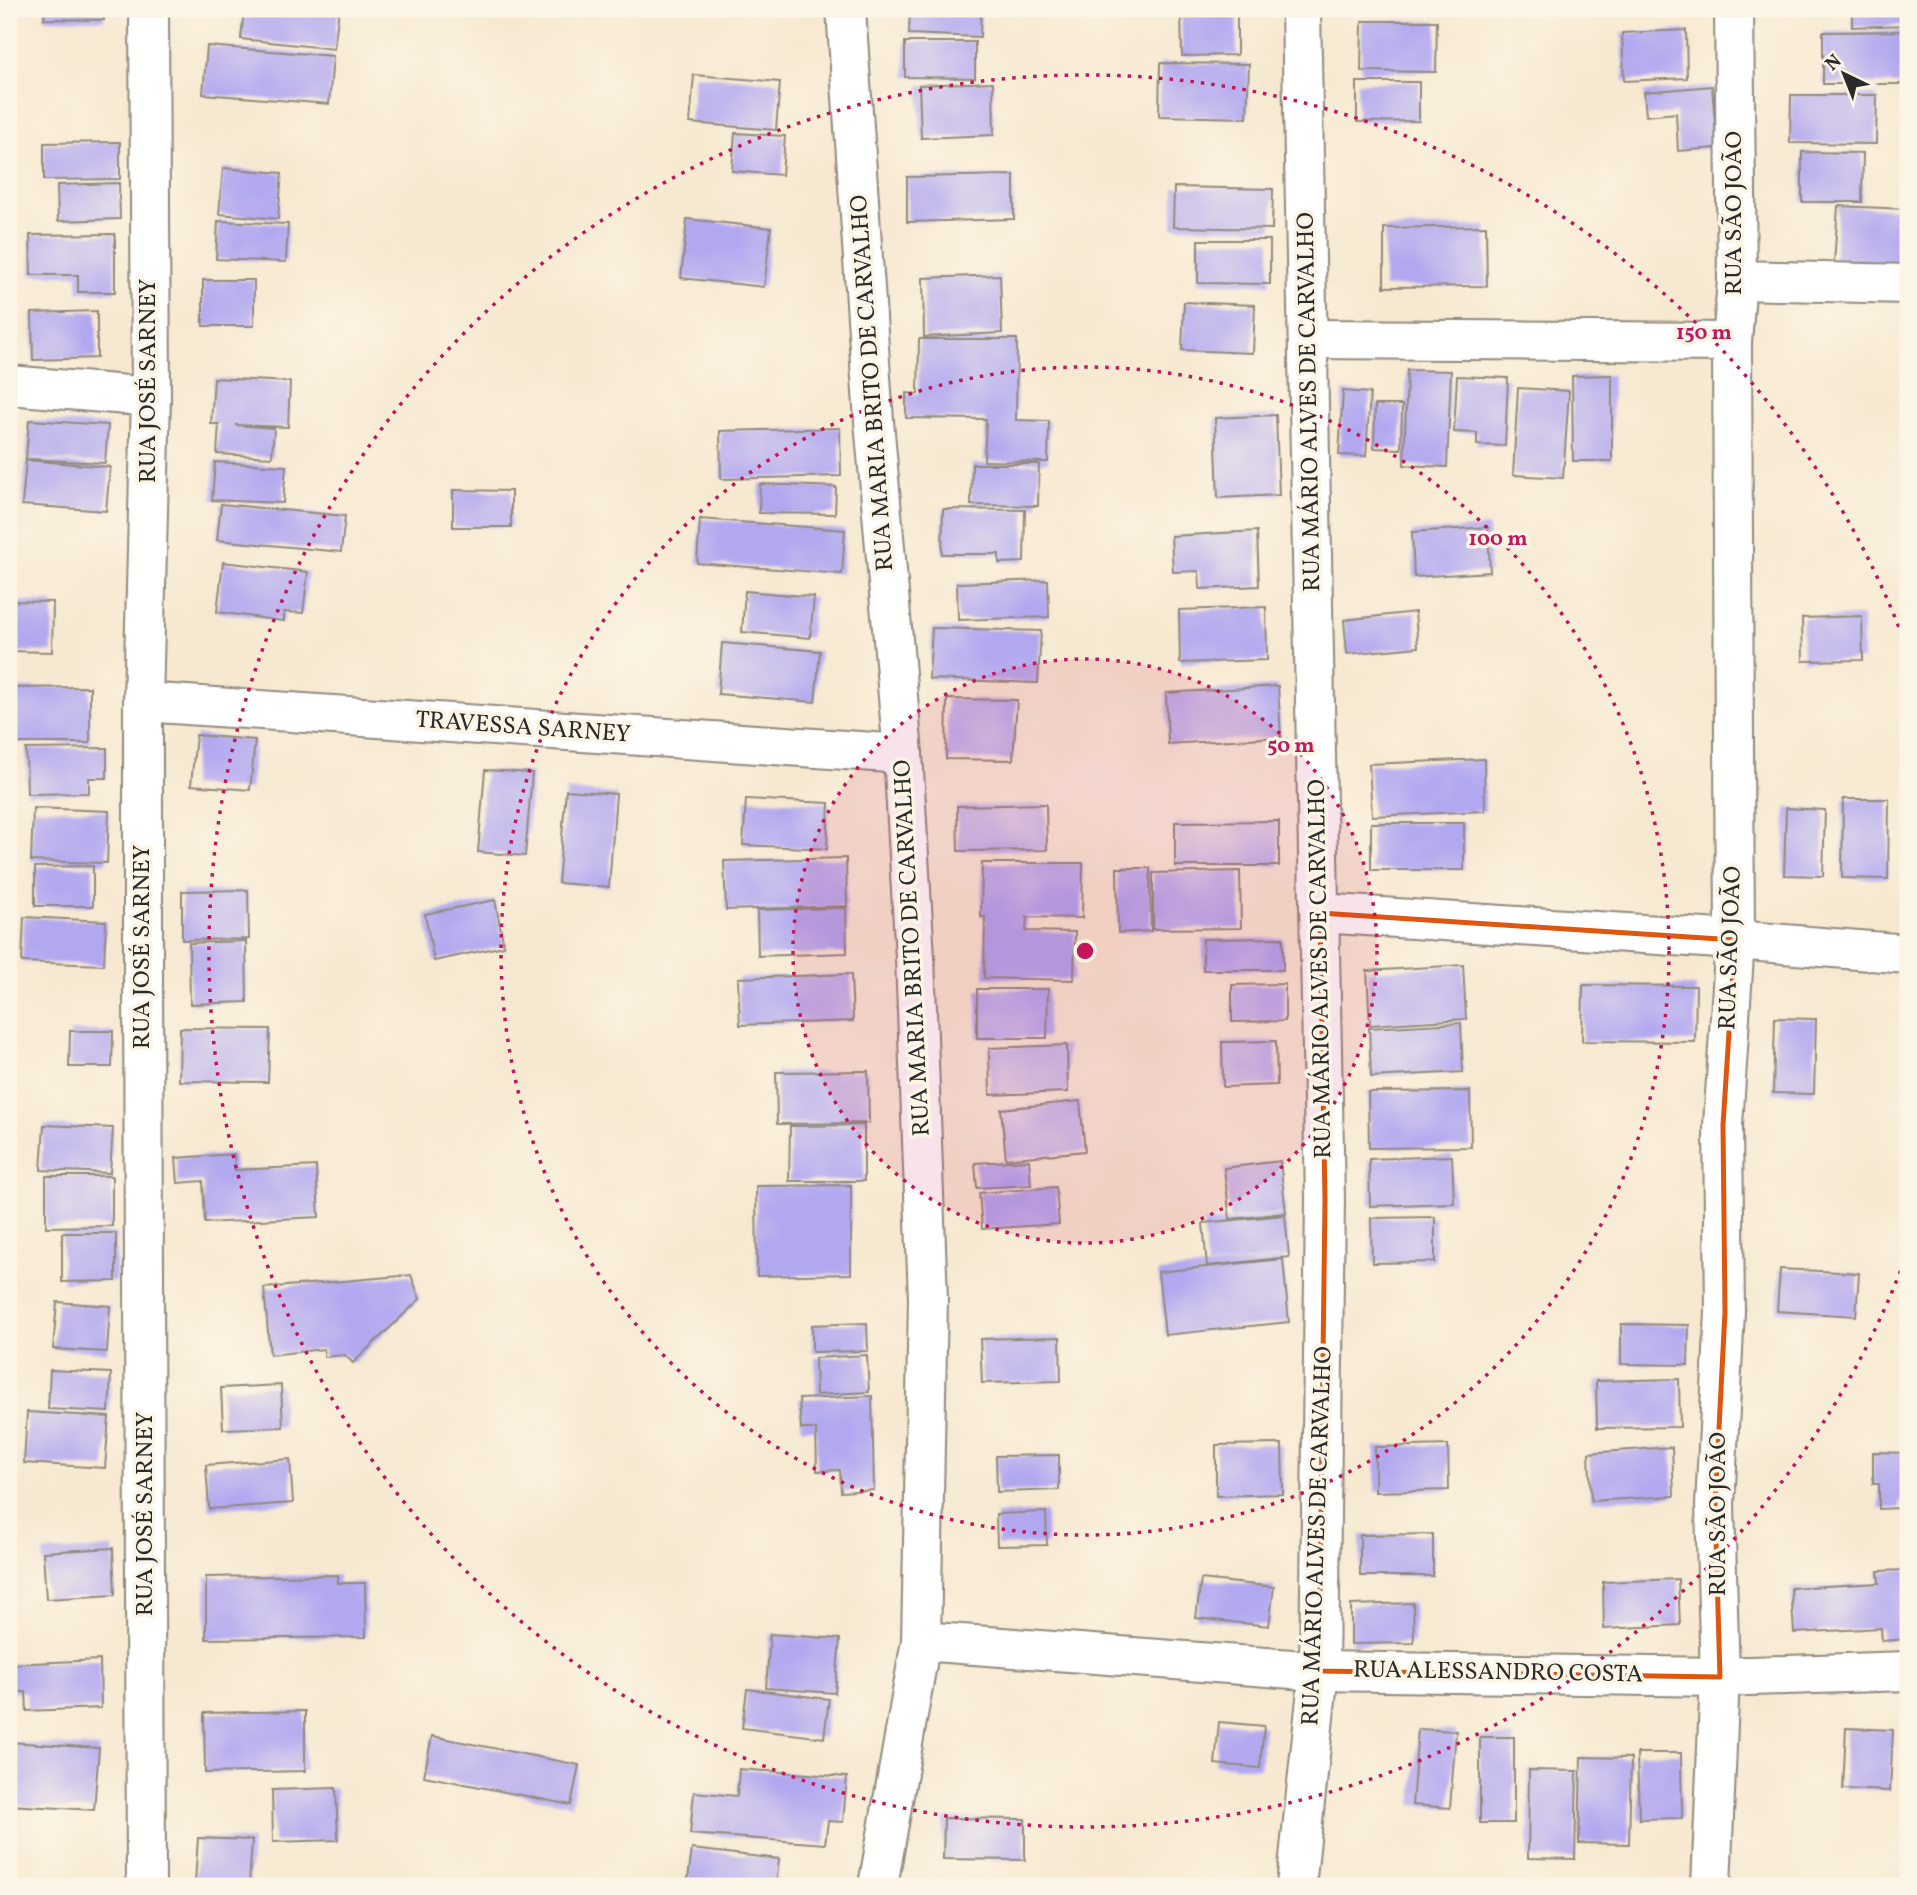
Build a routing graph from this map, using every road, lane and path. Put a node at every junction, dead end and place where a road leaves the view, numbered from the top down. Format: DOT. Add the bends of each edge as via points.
graph roads {
  1 [pos="149,9"];
  2 [pos="846,9"];
  3 [pos="1301,9"];
  4 [pos="1734,9"];
  5 [pos="1737,280"];
  6 [pos="1908,284"];
  7 [pos="1309,339"];
  8 [pos="1732,342"];
  9 [pos="9,385"];
  10 [pos="151,397"];
  11 [pos="143,702"];
  12 [pos="904,754"];
  13 [pos="1320,913"];
  14 [pos="1735,940"];
  15 [pos="1908,954"];
  16 [pos="921,1641"];
  17 [pos="1319,1671"];
  18 [pos="1908,1671"];
  19 [pos="1720,1676"];
  20 [pos="146,1886"];
  21 [pos="878,1886"];
  22 [pos="1296,1886"];
  23 [pos="1712,1886"];
  1 -- 10 [label="street, RUA JOSÉ SARNEY"];
  2 -- 12 [label="street, RUA MARIA BRITO DE CARVALHO" via="874,421"];
  3 -- 7 [label="street, RUA MÁRIO ALVES DE CARVALHO"];
  4 -- 5 [label="street, RUA SÃO JOÃO"];
  5 -- 6 [label="street"];
  5 -- 8 [label="street, RUA SÃO JOÃO"];
  7 -- 8 [label="street"];
  7 -- 13 [label="street, RUA MÁRIO ALVES DE CARVALHO"];
  8 -- 14 [label="street, RUA SÃO JOÃO"];
  9 -- 10 [label="street"];
  10 -- 11 [label="street, RUA JOSÉ SARNEY"];
  11 -- 12 [label="street, TRAVESSA SARNEY"];
  11 -- 20 [label="street, RUA JOSÉ SARNEY"];
  12 -- 16 [label="street, RUA MARIA BRITO DE CARVALHO" via="928,1299"];
  13 -- 14 [label="street"];
  13 -- 17 [label="street, RUA MÁRIO ALVES DE CARVALHO" via="1325,1200"];
  14 -- 15 [label="street"];
  14 -- 19 [label="street, RUA SÃO JOÃO" via="1723,1125 1725,1312 1715,1505"];
  16 -- 17 [label="street, RUA ALESSANDRO COSTA"];
  16 -- 21 [label="street, RUA MARIA BRITO DE CARVALHO"];
  17 -- 19 [label="street, RUA ALESSANDRO COSTA"];
  17 -- 22 [label="street, RUA MÁRIO ALVES DE CARVALHO"];
  18 -- 19 [label="street, RUA ALESSANDRO COSTA"];
  19 -- 23 [label="street, RUA SÃO JOÃO"];
}
